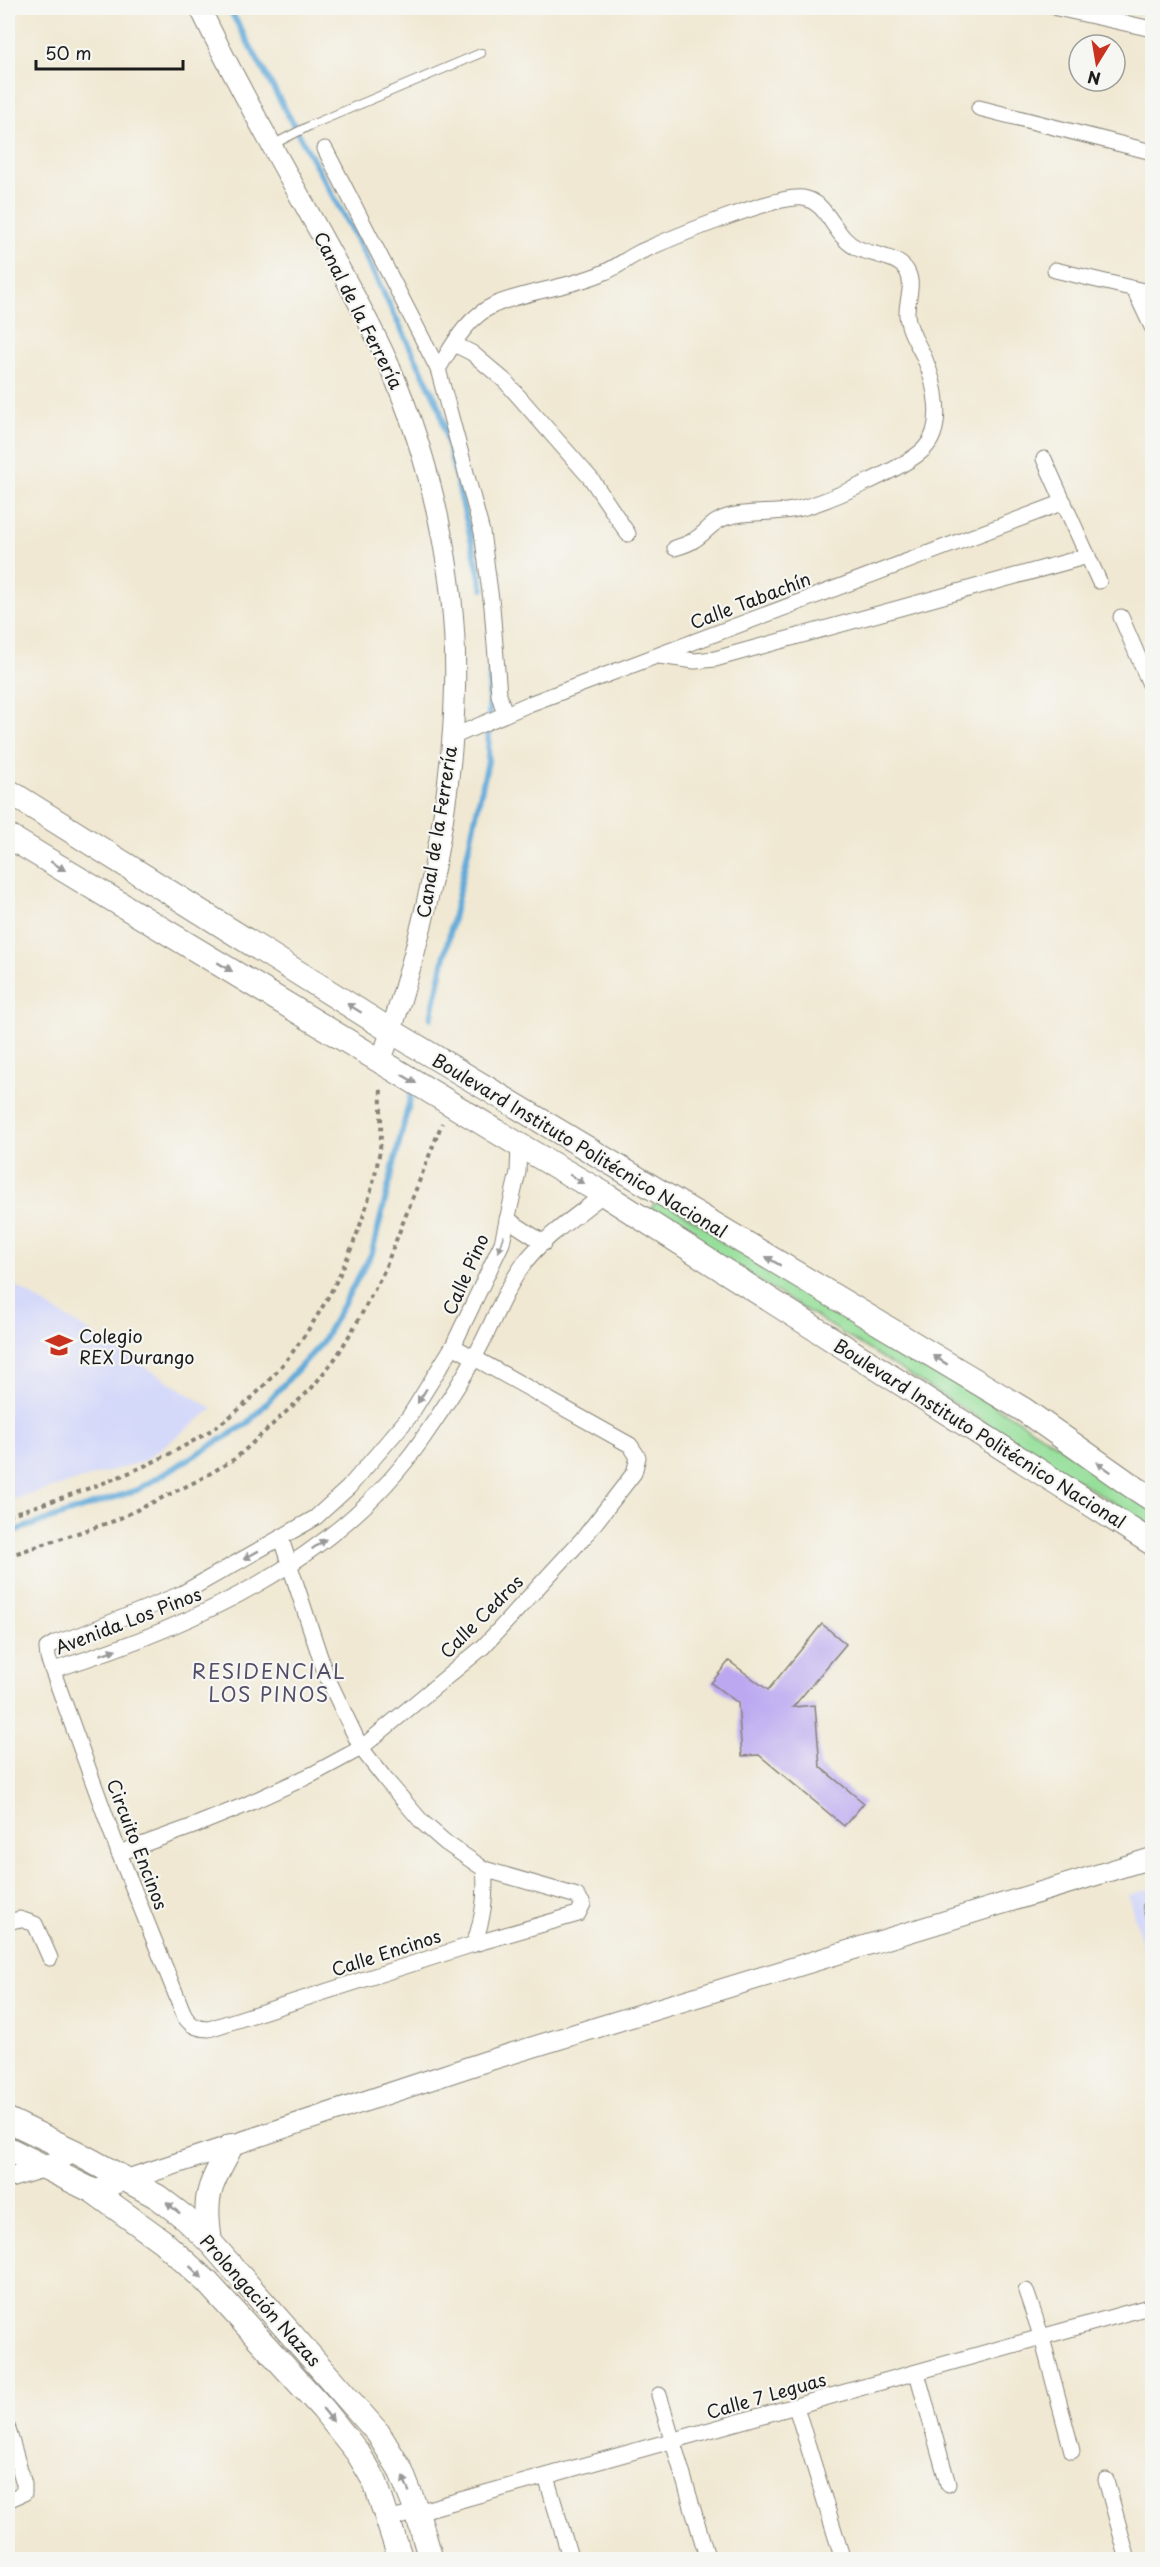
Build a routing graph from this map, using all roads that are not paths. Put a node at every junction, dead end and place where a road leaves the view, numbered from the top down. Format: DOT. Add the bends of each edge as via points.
graph roads {
  1 [pos="200,8"];
  2 [pos="1057,8"];
  3 [pos="1152,29"];
  4 [pos="481,52"];
  5 [pos="979,108"];
  6 [pos="278,142"];
  7 [pos="325,149"];
  8 [pos="1152,152"];
  9 [pos="1055,270"];
  10 [pos="1134,289"];
  11 [pos="1152,293"];
  12 [pos="1152,327"];
  13 [pos="454,344"];
  14 [pos="438,369"];
  15 [pos="1044,459"];
  16 [pos="1064,502"];
  17 [pos="628,534"];
  18 [pos="675,548"];
  19 [pos="1088,556"];
  20 [pos="1099,581"];
  21 [pos="1121,617"];
  22 [pos="659,656"];
  23 [pos="1152,688"];
  24 [pos="502,715"];
  25 [pos="452,737"];
  26 [pos="8,791"];
  27 [pos="8,836"];
  28 [pos="391,1031"];
  29 [pos="381,1061"];
  30 [pos="519,1145"];
  31 [pos="626,1173"];
  32 [pos="604,1194"];
  33 [pos="507,1219"];
  34 [pos="544,1243"];
  35 [pos="488,1276"];
  36 [pos="507,1290"];
  37 [pos="453,1346"];
  38 [pos="474,1358"];
  39 [pos="1152,1499"];
  40 [pos="281,1539"];
  41 [pos="1152,1543"];
  42 [pos="290,1563"];
  43 [pos="53,1670"];
  44 [pos="362,1748"];
  45 [pos="119,1853"];
  46 [pos="1152,1858"];
  47 [pos="484,1869"];
  48 [pos="1152,1905"];
  49 [pos="8,1922"];
  50 [pos="1152,1926"];
  51 [pos="474,1944"];
  52 [pos="50,1958"];
  53 [pos="195,2027"];
  54 [pos="8,2120"];
  55 [pos="37,2134"];
  56 [pos="231,2146"];
  57 [pos="8,2149"];
  58 [pos="75,2152"];
  59 [pos="44,2167"];
  60 [pos="8,2178"];
  61 [pos="127,2180"];
  62 [pos="93,2191"];
  63 [pos="210,2242"];
  64 [pos="1026,2291"];
  65 [pos="1152,2306"];
  66 [pos="1042,2338"];
  67 [pos="917,2373"];
  68 [pos="659,2395"];
  69 [pos="796,2407"];
  70 [pos="8,2429"];
  71 [pos="673,2441"];
  72 [pos="1072,2451"];
  73 [pos="546,2477"];
  74 [pos="1106,2480"];
  75 [pos="948,2484"];
  76 [pos="8,2500"];
  77 [pos="417,2512"];
  78 [pos="389,2520"];
  79 [pos="401,2559"];
  80 [pos="431,2559"];
  81 [pos="571,2559"];
  82 [pos="708,2559"];
  83 [pos="843,2559"];
  84 [pos="1128,2559"];
  1 -- 6 [label="street, Canal de la Ferrería" via="240,88"];
  2 -- 3 [label="street"];
  4 -- 6 [label="lane"];
  5 -- 8 [label="street"];
  6 -- 25 [label="street, Canal de la Ferrería" via="375,334 418,441 447,569 456,687"];
  7 -- 14 [label="street"];
  9 -- 10 [label="street"];
  10 -- 11 [label="street"];
  10 -- 12 [label="street"];
  13 -- 14 [label="street"];
  13 -- 17 [label="street" via="472,353 505,381 592,480"];
  13 -- 18 [label="street" via="469,322 493,306 604,273 691,232 793,197 806,198 818,205 846,242 900,263 910,279 909,326 935,390 934,431 926,447 910,459 824,501 791,510 727,517 711,524 694,541"];
  14 -- 24 [label="street" via="483,532"];
  15 -- 16 [label="street"];
  16 -- 19 [label="street"];
  16 -- 22 [label="street, Calle Tabachín"];
  19 -- 20 [label="street"];
  19 -- 22 [label="street" via="715,659 695,661"];
  21 -- 23 [label="street"];
  22 -- 24 [label="street, Calle Tabachín"];
  24 -- 25 [label="street, Calle Tabachín"];
  25 -- 28 [label="street, Canal de la Ferrería" via="423,917"];
  28 -- 26 [label="main road, Boulevard Instituto Politécnico Nacional, one-way"];
  27 -- 29 [label="main road, Boulevard Instituto Politécnico Nacional, one-way"];
  28 -- 29 [label="street, Canal de la Ferrería"];
  28 -- 31 [label="main road, Boulevard Instituto Politécnico Nacional"];
  29 -- 30 [label="main road, Boulevard Instituto Politécnico Nacional, one-way"];
  30 -- 32 [label="main road, Boulevard Instituto Politécnico Nacional, one-way"];
  30 -- 33 [label="street, Calle Pino" via="518,1172"];
  31 -- 32 [label="main road"];
  39 -- 31 [label="main road, Boulevard Instituto Politécnico Nacional, one-way" via="1024,1410"];
  32 -- 34 [label="street"];
  32 -- 41 [label="main road, Boulevard Instituto Politécnico Nacional"];
  33 -- 34 [label="street"];
  33 -- 35 [label="street, Calle Pino, one-way"];
  34 -- 36 [label="street" via="526,1261"];
  35 -- 36 [label="street"];
  35 -- 37 [label="street, Calle Pino"];
  36 -- 38 [label="street"];
  37 -- 38 [label="street, Calle Cedros"];
  37 -- 40 [label="street, Avenida Los Pinos, one-way" via="409,1417 376,1457 315,1518"];
  42 -- 38 [label="street, Avenida Los Pinos, one-way" via="321,1544 391,1478 422,1441"];
  38 -- 44 [label="street, Calle Cedros" via="630,1445 638,1457 638,1466 585,1536 483,1647"];
  40 -- 42 [label="street"];
  40 -- 43 [label="street, Avenida Los Pinos, one-way" via="183,1593 50,1645 47,1653"];
  43 -- 42 [label="street, Avenida Los Pinos, one-way" via="168,1629"];
  42 -- 44 [label="street" via="326,1675"];
  43 -- 45 [label="street, Circuito Encinos"];
  44 -- 45 [label="street, Calle Cedros" via="243,1806"];
  44 -- 47 [label="street" via="422,1822"];
  45 -- 53 [label="street, Circuito Encinos" via="185,2016"];
  46 -- 56 [label="street" via="487,2061"];
  47 -- 51 [label="street" via="485,1903"];
  47 -- 51 [label="street, Calle Encinos" via="577,1896 583,1904 578,1914"];
  48 -- 50 [label="lane" via="1147,1907"];
  49 -- 52 [label="street" via="20,1919 35,1924"];
  51 -- 53 [label="street, Calle Encinos" via="209,2029"];
  54 -- 55 [label="main road, Prolongación Nazas"];
  55 -- 57 [label="street"];
  55 -- 58 [label="main road, Prolongación Nazas"];
  56 -- 61 [label="street"];
  56 -- 63 [label="main road" via="208,2191"];
  57 -- 59 [label="main road, Prolongación Nazas"];
  58 -- 59 [label="street"];
  58 -- 61 [label="main road, Prolongación Nazas"];
  59 -- 60 [label="street"];
  59 -- 62 [label="main road, Prolongación Nazas"];
  61 -- 62 [label="street"];
  63 -- 61 [label="main road, Prolongación Nazas, one-way" via="158,2197"];
  62 -- 78 [label="main road, Prolongación Nazas, one-way" via="162,2241 199,2276 323,2409 358,2453 375,2482"];
  77 -- 63 [label="main road, Prolongación Nazas, one-way" via="400,2469 378,2433"];
  64 -- 66 [label="street"];
  65 -- 66 [label="street, Calle 7 Leguas"];
  66 -- 67 [label="street, Calle 7 Leguas"];
  66 -- 72 [label="street"];
  67 -- 69 [label="street, Calle 7 Leguas"];
  67 -- 75 [label="street"];
  68 -- 71 [label="street"];
  69 -- 71 [label="street, Calle 7 Leguas"];
  69 -- 83 [label="street"];
  70 -- 76 [label="street" via="24,2484 24,2493"];
  71 -- 73 [label="street, Calle 7 Leguas"];
  71 -- 82 [label="street"];
  73 -- 77 [label="street, Calle 7 Leguas"];
  73 -- 81 [label="street"];
  74 -- 84 [label="street"];
  77 -- 78 [label="street, Calle 7 Leguas"];
  77 -- 80 [label="main road, Prolongación Nazas"];
  78 -- 79 [label="main road, Prolongación Nazas"];
}
